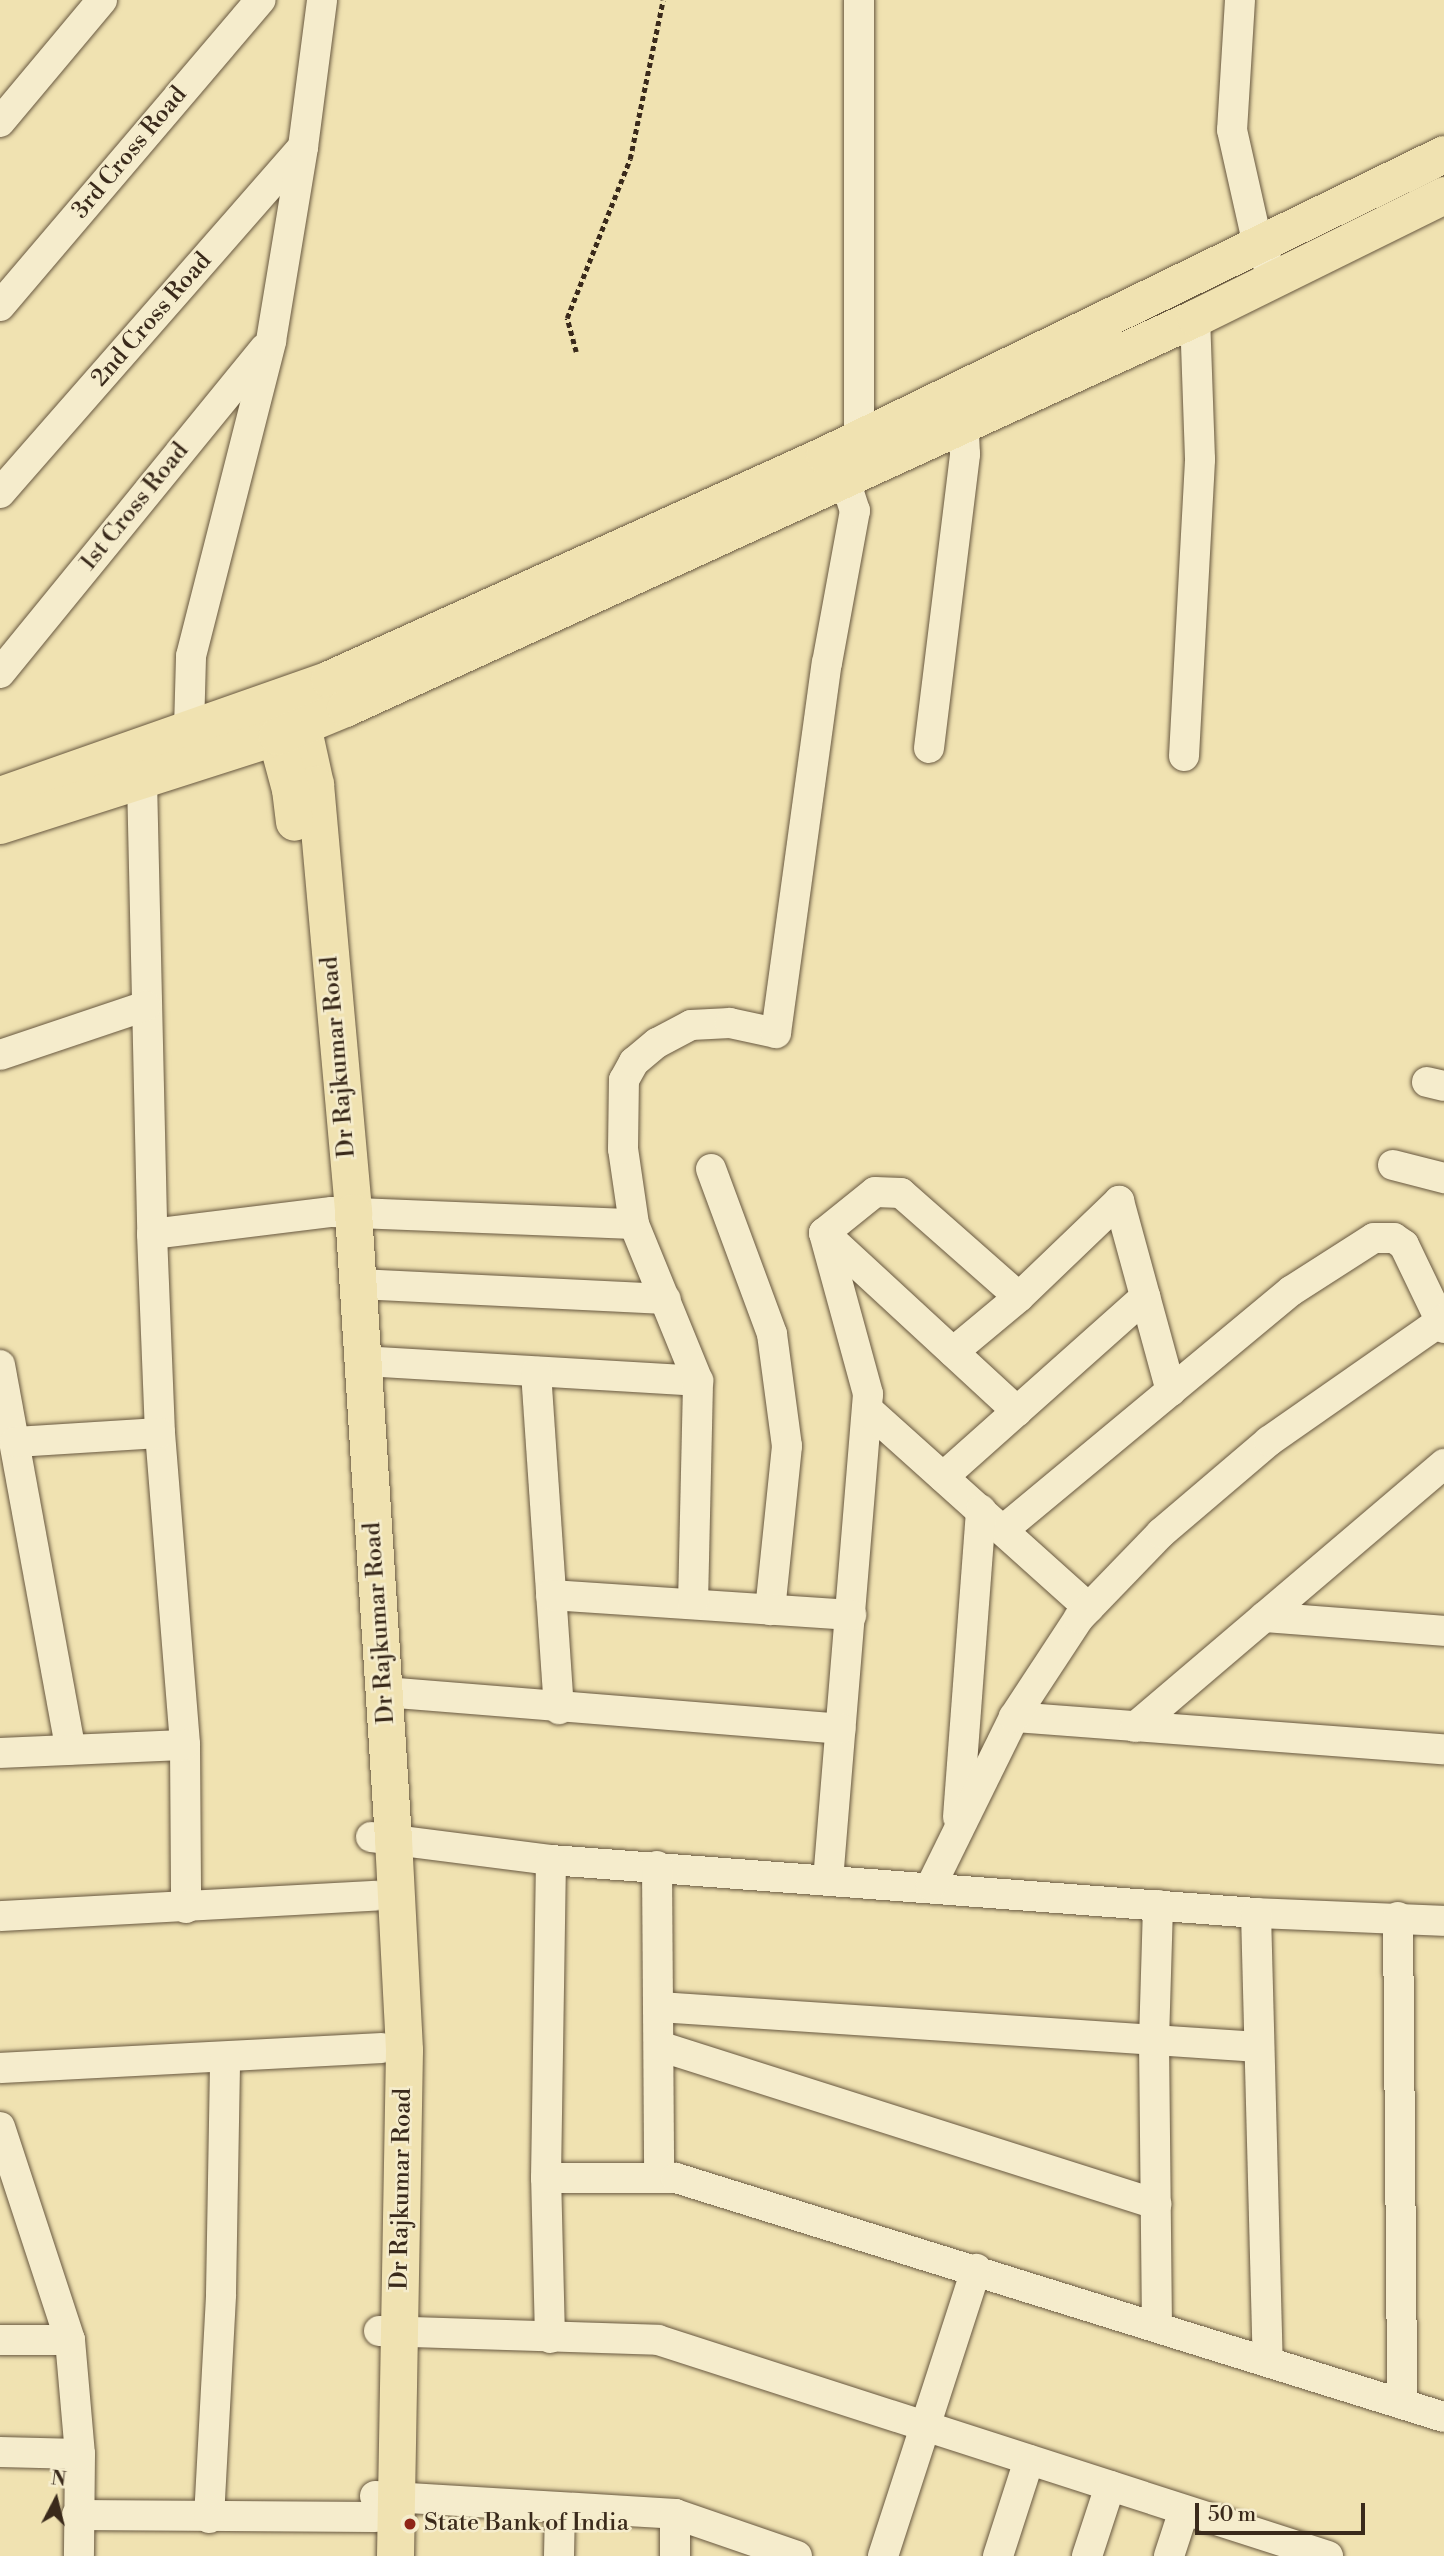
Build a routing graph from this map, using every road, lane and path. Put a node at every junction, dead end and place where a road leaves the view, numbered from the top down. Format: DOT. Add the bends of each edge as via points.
graph roads {
  1 [pos="102,0"];
  2 [pos="260,0"];
  3 [pos="322,0"];
  4 [pos="663,0"];
  5 [pos="859,0"];
  6 [pos="1240,0"];
  7 [pos="0,122"];
  8 [pos="303,147"];
  9 [pos="1444,154"];
  10 [pos="1444,195"];
  11 [pos="1258,245"];
  12 [pos="1275,278"];
  13 [pos="0,306"];
  14 [pos="1195,318"];
  15 [pos="271,341"];
  16 [pos="576,352"];
  17 [pos="963,421"];
  18 [pos="859,437"];
  19 [pos="843,475"];
  20 [pos="0,493"];
  21 [pos="0,673"];
  22 [pos="286,715"];
  23 [pos="189,729"];
  24 [pos="929,748"];
  25 [pos="1184,756"];
  26 [pos="142,780"];
  27 [pos="0,795"];
  28 [pos="0,825"];
  29 [pos="146,1006"];
  30 [pos="0,1055"];
  31 [pos="1393,1165"];
  32 [pos="711,1169"];
  33 [pos="1444,1178"];
  34 [pos="343,1212"];
  35 [pos="634,1224"];
  36 [pos="824,1233"];
  37 [pos="152,1234"];
  38 [pos="358,1284"];
  39 [pos="1019,1297"];
  40 [pos="1145,1297"];
  41 [pos="666,1299"];
  42 [pos="1443,1322"];
  43 [pos="953,1352"];
  44 [pos="363,1360"];
  45 [pos="0,1366"];
  46 [pos="536,1372"];
  47 [pos="698,1381"];
  48 [pos="1171,1391"];
  49 [pos="867,1409"];
  50 [pos="1017,1410"];
  51 [pos="160,1433"];
  52 [pos="15,1443"];
  53 [pos="1444,1464"];
  54 [pos="943,1476"];
  55 [pos="981,1510"];
  56 [pos="1003,1530"];
  57 [pos="551,1595"];
  58 [pos="693,1604"];
  59 [pos="1089,1608"];
  60 [pos="770,1609"];
  61 [pos="851,1615"];
  62 [pos="1264,1618"];
  63 [pos="1444,1631"];
  64 [pos="384,1692"];
  65 [pos="559,1709"];
  66 [pos="1014,1717"];
  67 [pos="1135,1727"];
  68 [pos="841,1729"];
  69 [pos="184,1745"];
  70 [pos="1444,1749"];
  71 [pos="71,1750"];
  72 [pos="0,1753"];
  73 [pos="956,1835"];
  74 [pos="382,1838"];
  75 [pos="551,1860"];
  76 [pos="657,1866"];
  77 [pos="828,1879"];
  78 [pos="931,1886"];
  79 [pos="375,1896"];
  80 [pos="1158,1905"];
  81 [pos="186,1908"];
  82 [pos="1256,1913"];
  83 [pos="0,1916"];
  84 [pos="1398,1917"];
  85 [pos="1444,1921"];
  86 [pos="659,2007"];
  87 [pos="1154,2041"];
  88 [pos="659,2046"];
  89 [pos="1259,2047"];
  90 [pos="381,2048"];
  91 [pos="225,2059"];
  92 [pos="0,2068"];
  93 [pos="0,2127"];
  94 [pos="546,2178"];
  95 [pos="659,2178"];
  96 [pos="1156,2204"];
  97 [pos="976,2269"];
  98 [pos="1157,2326"];
  99 [pos="390,2332"];
  100 [pos="550,2338"];
  101 [pos="0,2340"];
  102 [pos="70,2340"];
  103 [pos="1268,2361"];
  104 [pos="1402,2404"];
  105 [pos="1444,2417"];
  106 [pos="927,2427"];
  107 [pos="0,2452"];
  108 [pos="80,2454"];
  109 [pos="1029,2460"];
  110 [pos="1110,2486"];
  111 [pos="382,2503"];
  112 [pos="559,2508"];
  113 [pos="1184,2510"];
  114 [pos="676,2514"];
  115 [pos="77,2515"];
  116 [pos="209,2518"];
  117 [pos="1254,2545"];
  118 [pos="79,2556"];
  119 [pos="374,2556"];
  120 [pos="395,2556"];
  121 [pos="559,2556"];
  122 [pos="674,2556"];
  123 [pos="797,2556"];
  124 [pos="883,2556"];
  125 [pos="998,2556"];
  126 [pos="1087,2556"];
  127 [pos="1169,2556"];
  128 [pos="1328,2556"];
  1 -- 7 [label="street"];
  2 -- 13 [label="street, 3rd Cross Road"];
  3 -- 8 [label="street"];
  4 -- 16 [label="path" via="630,159 567,318"];
  5 -- 18 [label="street"];
  6 -- 11 [label="street" via="1232,130"];
  8 -- 15 [label="street"];
  8 -- 20 [label="street, 2nd Cross Road"];
  9 -- 11 [label="main road"];
  10 -- 12 [label="main road"];
  11 -- 12 [label="street"];
  11 -- 18 [label="main road"];
  12 -- 14 [label="main road"];
  14 -- 17 [label="main road"];
  14 -- 25 [label="street" via="1200,459"];
  15 -- 21 [label="street, 1st Cross Road"];
  15 -- 23 [label="street" via="191,656"];
  17 -- 19 [label="main road"];
  17 -- 24 [label="street" via="965,454"];
  18 -- 22 [label="main road"];
  19 -- 22 [label="main road"];
  19 -- 35 [label="street" via="855,511 827,663 776,1033 730,1023 691,1025 657,1042 634,1062 624,1080 621,1107"];
  22 -- 23 [label="main road"];
  22 -- 26 [label="main road"];
  22 -- 34 [label="main road, Dr Rajkumar Road" via="290,789"];
  23 -- 27 [label="main road"];
  26 -- 28 [label="main road"];
  26 -- 29 [label="street"];
  29 -- 30 [label="street"];
  29 -- 37 [label="street"];
  31 -- 33 [label="street"];
  32 -- 60 [label="street" via="772,1334 784,1421 787,1446"];
  34 -- 35 [label="street"];
  34 -- 37 [label="street"];
  34 -- 38 [label="main road, Dr Rajkumar Road"];
  34 -- 74 [label="main road, Dr Rajkumar Road"];
  35 -- 41 [label="street"];
  36 -- 39 [label="street" via="875,1192 901,1193"];
  36 -- 43 [label="street"];
  36 -- 49 [label="street" via="868,1394"];
  37 -- 51 [label="street"];
  38 -- 41 [label="street"];
  38 -- 44 [label="main road, Dr Rajkumar Road"];
  39 -- 40 [label="street" via="1119,1201"];
  39 -- 43 [label="street"];
  40 -- 48 [label="street"];
  40 -- 50 [label="street"];
  41 -- 47 [label="street"];
  42 -- 48 [label="street" via="1404,1245 1394,1238 1374,1238 1291,1291"];
  42 -- 59 [label="street" via="1269,1441 1161,1533"];
  43 -- 50 [label="street"];
  44 -- 46 [label="street"];
  44 -- 64 [label="main road, Dr Rajkumar Road"];
  45 -- 52 [label="street"];
  46 -- 47 [label="street"];
  46 -- 57 [label="street"];
  47 -- 58 [label="street"];
  48 -- 56 [label="street"];
  49 -- 54 [label="street"];
  49 -- 61 [label="street"];
  50 -- 54 [label="street"];
  51 -- 52 [label="street"];
  51 -- 69 [label="street"];
  52 -- 71 [label="street"];
  53 -- 62 [label="street"];
  54 -- 55 [label="street"];
  55 -- 56 [label="street"];
  55 -- 73 [label="street"];
  56 -- 59 [label="street"];
  57 -- 58 [label="street"];
  57 -- 65 [label="street"];
  58 -- 60 [label="street"];
  59 -- 66 [label="street"];
  60 -- 61 [label="street"];
  61 -- 68 [label="street"];
  62 -- 63 [label="street"];
  62 -- 67 [label="street"];
  64 -- 65 [label="street"];
  64 -- 74 [label="main road, Dr Rajkumar Road"];
  65 -- 68 [label="street"];
  66 -- 67 [label="street"];
  66 -- 73 [label="street"];
  67 -- 70 [label="street"];
  68 -- 77 [label="street"];
  69 -- 71 [label="street"];
  69 -- 81 [label="street"];
  71 -- 72 [label="street"];
  73 -- 78 [label="street"];
  74 -- 75 [label="street"];
  74 -- 79 [label="main road, Dr Rajkumar Road"];
  74 -- 99 [label="main road, Dr Rajkumar Road" via="404,2050"];
  75 -- 76 [label="street"];
  75 -- 94 [label="street"];
  76 -- 77 [label="street"];
  76 -- 86 [label="street"];
  77 -- 78 [label="street"];
  78 -- 80 [label="street"];
  79 -- 81 [label="street"];
  79 -- 90 [label="main road, Dr Rajkumar Road"];
  80 -- 82 [label="street"];
  80 -- 87 [label="street"];
  81 -- 83 [label="street"];
  82 -- 84 [label="street"];
  82 -- 89 [label="street"];
  84 -- 85 [label="street"];
  84 -- 104 [label="street"];
  86 -- 87 [label="street"];
  86 -- 88 [label="street"];
  87 -- 89 [label="street"];
  87 -- 96 [label="street"];
  88 -- 95 [label="street"];
  88 -- 96 [label="street"];
  89 -- 103 [label="street"];
  90 -- 91 [label="street"];
  90 -- 99 [label="main road, Dr Rajkumar Road"];
  91 -- 92 [label="street"];
  91 -- 116 [label="street" via="221,2294"];
  93 -- 102 [label="street"];
  94 -- 95 [label="street"];
  94 -- 100 [label="street"];
  95 -- 97 [label="street" via="676,2178"];
  96 -- 98 [label="street"];
  97 -- 98 [label="street"];
  97 -- 106 [label="street"];
  98 -- 103 [label="street"];
  99 -- 100 [label="street"];
  99 -- 111 [label="main road, Dr Rajkumar Road"];
  100 -- 106 [label="street" via="658,2340"];
  101 -- 102 [label="street"];
  102 -- 108 [label="street"];
  103 -- 104 [label="street"];
  104 -- 105 [label="street"];
  106 -- 109 [label="street"];
  106 -- 124 [label="street"];
  107 -- 108 [label="street"];
  108 -- 115 [label="street"];
  109 -- 110 [label="street"];
  109 -- 125 [label="street"];
  110 -- 113 [label="street"];
  110 -- 126 [label="street"];
  111 -- 112 [label="street"];
  111 -- 116 [label="street"];
  111 -- 119 [label="main road, Dr Rajkumar Road"];
  111 -- 120 [label="main road, Dr Rajkumar Road"];
  112 -- 114 [label="street"];
  112 -- 121 [label="street"];
  113 -- 117 [label="street"];
  113 -- 127 [label="street"];
  114 -- 122 [label="street"];
  114 -- 123 [label="street"];
  115 -- 116 [label="street"];
  115 -- 118 [label="street"];
  117 -- 128 [label="street"];
}
